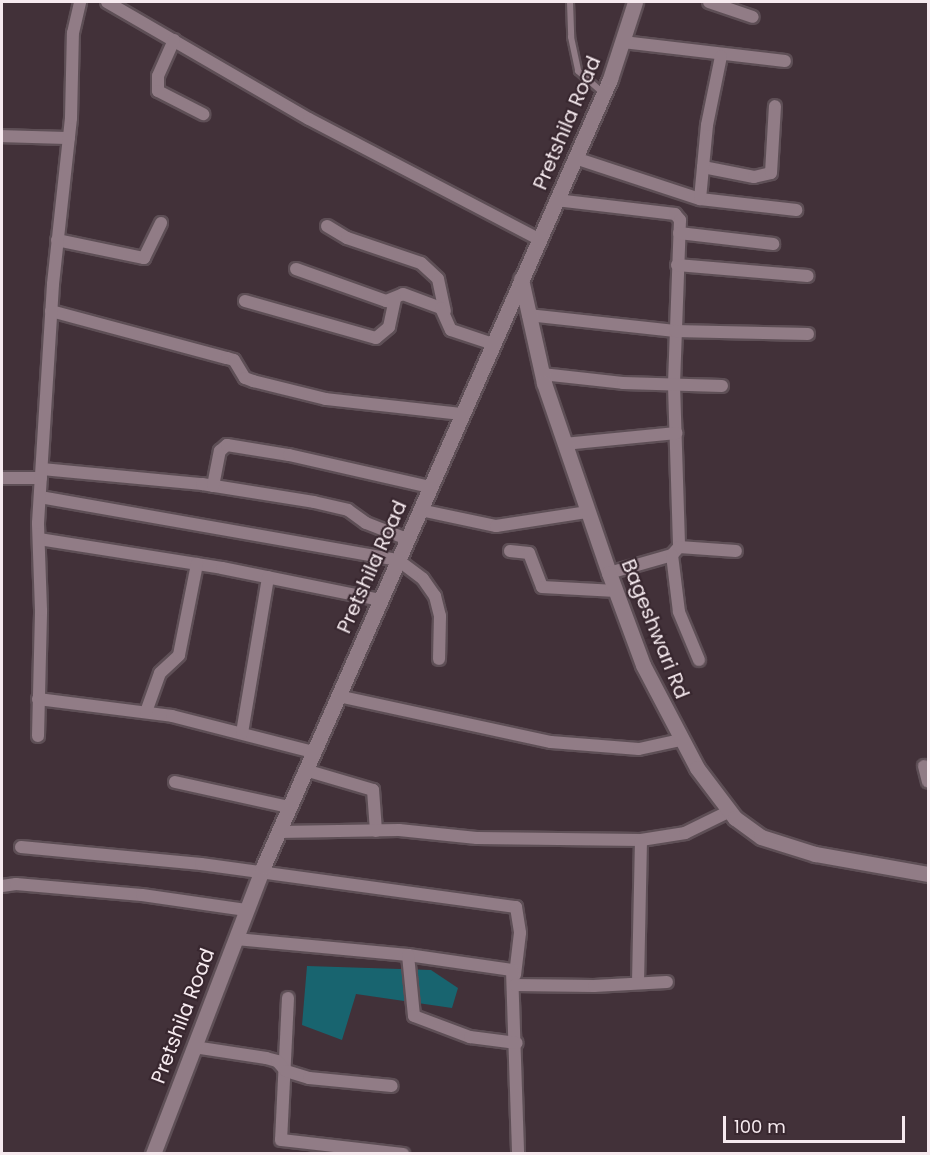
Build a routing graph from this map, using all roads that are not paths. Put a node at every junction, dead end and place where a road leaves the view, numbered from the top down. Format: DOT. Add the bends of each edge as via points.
graph roads {
  1 [pos="80,2"];
  2 [pos="107,2"];
  3 [pos="570,2"];
  4 [pos="635,2"];
  5 [pos="710,2"];
  6 [pos="753,17"];
  7 [pos="174,40"];
  8 [pos="623,42"];
  9 [pos="722,56"];
  10 [pos="785,61"];
  11 [pos="603,94"];
  12 [pos="776,106"];
  13 [pos="203,114"];
  14 [pos="2,136"];
  15 [pos="69,138"];
  16 [pos="575,158"];
  17 [pos="703,167"];
  18 [pos="700,199"];
  19 [pos="556,200"];
  20 [pos="796,210"];
  21 [pos="161,223"];
  22 [pos="327,226"];
  23 [pos="679,233"];
  24 [pos="539,239"];
  25 [pos="57,240"];
  26 [pos="773,244"];
  27 [pos="677,266"];
  28 [pos="296,269"];
  29 [pos="808,276"];
  30 [pos="521,279"];
  31 [pos="395,299"];
  32 [pos="245,301"];
  33 [pos="51,311"];
  34 [pos="445,311"];
  35 [pos="528,315"];
  36 [pos="675,331"];
  37 [pos="808,334"];
  38 [pos="493,344"];
  39 [pos="542,374"];
  40 [pos="674,386"];
  41 [pos="722,386"];
  42 [pos="462,414"];
  43 [pos="676,433"];
  44 [pos="564,444"];
  45 [pos="41,473"];
  46 [pos="2,478"];
  47 [pos="213,486"];
  48 [pos="430,487"];
  49 [pos="40,497"];
  50 [pos="420,510"];
  51 [pos="588,512"];
  52 [pos="39,539"];
  53 [pos="407,539"];
  54 [pos="510,551"];
  55 [pos="675,551"];
  56 [pos="736,551"];
  57 [pos="398,560"];
  58 [pos="197,564"];
  59 [pos="609,573"];
  60 [pos="268,577"];
  61 [pos="616,591"];
  62 [pos="380,600"];
  63 [pos="439,659"];
  64 [pos="699,660"];
  65 [pos="338,696"];
  66 [pos="38,699"];
  67 [pos="146,712"];
  68 [pos="242,733"];
  69 [pos="38,736"];
  70 [pos="681,740"];
  71 [pos="313,752"];
  72 [pos="924,766"];
  73 [pos="305,770"];
  74 [pos="175,782"];
  75 [pos="928,782"];
  76 [pos="289,807"];
  77 [pos="730,811"];
  78 [pos="376,831"];
  79 [pos="278,832"];
  80 [pos="641,840"];
  81 [pos="21,847"];
  82 [pos="261,871"];
  83 [pos="928,874"];
  84 [pos="2,886"];
  85 [pos="246,910"];
  86 [pos="236,939"];
  87 [pos="408,955"];
  88 [pos="515,980"];
  89 [pos="667,982"];
  90 [pos="638,983"];
  91 [pos="288,998"];
  92 [pos="517,1043"];
  93 [pos="194,1047"];
  94 [pos="286,1071"];
  95 [pos="392,1086"];
  96 [pos="281,1140"];
  97 [pos="398,1153"];
  98 [pos="517,1153"];
  99 [pos="153,1154"];
  100 [pos="280,1154"];
  1 -- 15 [label="street" via="73,33"];
  2 -- 7 [label="street"];
  3 -- 11 [label="lane" via="571,37 578,71"];
  4 -- 8 [label="street, Pretshila Road"];
  5 -- 6 [label="street"];
  7 -- 13 [label="street" via="158,76 158,91"];
  7 -- 24 [label="street" via="309,119"];
  8 -- 9 [label="street"];
  8 -- 11 [label="street, Pretshila Road"];
  9 -- 10 [label="street"];
  9 -- 17 [label="street"];
  11 -- 16 [label="street, Pretshila Road"];
  12 -- 17 [label="street" via="771,173 754,177"];
  14 -- 15 [label="street"];
  15 -- 25 [label="street"];
  16 -- 18 [label="street"];
  16 -- 19 [label="street, Pretshila Road"];
  17 -- 18 [label="street"];
  18 -- 20 [label="street"];
  19 -- 23 [label="street" via="675,214 680,220"];
  19 -- 24 [label="street, Pretshila Road"];
  21 -- 25 [label="street" via="144,258"];
  22 -- 34 [label="street" via="347,238 421,263 438,279"];
  23 -- 26 [label="street"];
  23 -- 27 [label="street"];
  24 -- 30 [label="street, Pretshila Road"];
  25 -- 33 [label="street"];
  27 -- 29 [label="street"];
  27 -- 36 [label="street"];
  28 -- 31 [label="street" via="381,300"];
  30 -- 35 [label="street, Bageshwari Rd"];
  30 -- 38 [label="street, Pretshila Road"];
  31 -- 32 [label="street" via="389,327 376,338"];
  31 -- 34 [label="street" via="403,294"];
  33 -- 42 [label="street" via="227,358 238,365 244,378 253,381 326,399"];
  33 -- 45 [label="street"];
  34 -- 38 [label="street" via="451,330"];
  35 -- 36 [label="street"];
  35 -- 39 [label="street, Bageshwari Rd"];
  36 -- 37 [label="street"];
  36 -- 40 [label="street"];
  38 -- 42 [label="street, Pretshila Road"];
  39 -- 40 [label="street"];
  39 -- 44 [label="street, Bageshwari Rd"];
  40 -- 41 [label="street"];
  40 -- 43 [label="street"];
  42 -- 48 [label="street, Pretshila Road"];
  43 -- 44 [label="street"];
  43 -- 55 [label="street"];
  44 -- 51 [label="street, Bageshwari Rd"];
  45 -- 46 [label="street"];
  45 -- 47 [label="street"];
  45 -- 49 [label="street"];
  47 -- 48 [label="street" via="220,451 227,445"];
  47 -- 53 [label="street" via="348,510 366,523"];
  48 -- 50 [label="street, Pretshila Road"];
  49 -- 52 [label="street"];
  49 -- 57 [label="street"];
  50 -- 51 [label="street" via="496,526"];
  50 -- 53 [label="street, Pretshila Road"];
  51 -- 59 [label="street, Bageshwari Rd"];
  52 -- 58 [label="street"];
  52 -- 66 [label="street"];
  53 -- 57 [label="street, Pretshila Road"];
  54 -- 61 [label="street" via="529,553 542,587"];
  55 -- 56 [label="street"];
  55 -- 59 [label="street"];
  55 -- 64 [label="street" via="680,612"];
  57 -- 62 [label="street, Pretshila Road"];
  57 -- 63 [label="street" via="423,579 435,596 440,616"];
  58 -- 60 [label="street"];
  58 -- 67 [label="street" via="180,655 160,673"];
  59 -- 61 [label="street, Bageshwari Rd"];
  60 -- 62 [label="street"];
  60 -- 68 [label="street"];
  61 -- 70 [label="street, Bageshwari Rd" via="643,665"];
  62 -- 65 [label="street, Pretshila Road"];
  65 -- 70 [label="street" via="550,742 639,748"];
  65 -- 71 [label="street, Pretshila Road"];
  66 -- 67 [label="street"];
  66 -- 69 [label="street"];
  67 -- 68 [label="street"];
  68 -- 71 [label="street"];
  70 -- 77 [label="street, Bageshwari Rd"];
  71 -- 73 [label="street, Pretshila Road"];
  72 -- 75 [label="street"];
  73 -- 76 [label="street, Pretshila Road"];
  73 -- 78 [label="street" via="373,790"];
  74 -- 76 [label="street"];
  76 -- 79 [label="street, Pretshila Road"];
  77 -- 80 [label="street" via="685,833"];
  77 -- 83 [label="street, Bageshwari Rd" via="761,837 786,847"];
  78 -- 79 [label="street"];
  78 -- 80 [label="street" via="477,838"];
  79 -- 82 [label="street, Pretshila Road"];
  80 -- 90 [label="street"];
  81 -- 82 [label="street"];
  82 -- 85 [label="street, Pretshila Road"];
  82 -- 88 [label="street" via="516,907 520,933"];
  84 -- 85 [label="street" via="142,895"];
  85 -- 86 [label="street, Pretshila Road"];
  86 -- 87 [label="street"];
  86 -- 93 [label="street, Pretshila Road"];
  87 -- 88 [label="street" via="508,968"];
  87 -- 92 [label="street" via="414,1016 470,1037"];
  88 -- 90 [label="street"];
  88 -- 92 [label="street"];
  89 -- 90 [label="street"];
  91 -- 94 [label="street"];
  92 -- 98 [label="street"];
  93 -- 94 [label="street" via="266,1058"];
  93 -- 99 [label="street, Pretshila Road"];
  94 -- 95 [label="street" via="309,1078"];
  94 -- 96 [label="street"];
  96 -- 97 [label="street"];
  96 -- 100 [label="street"];
}
